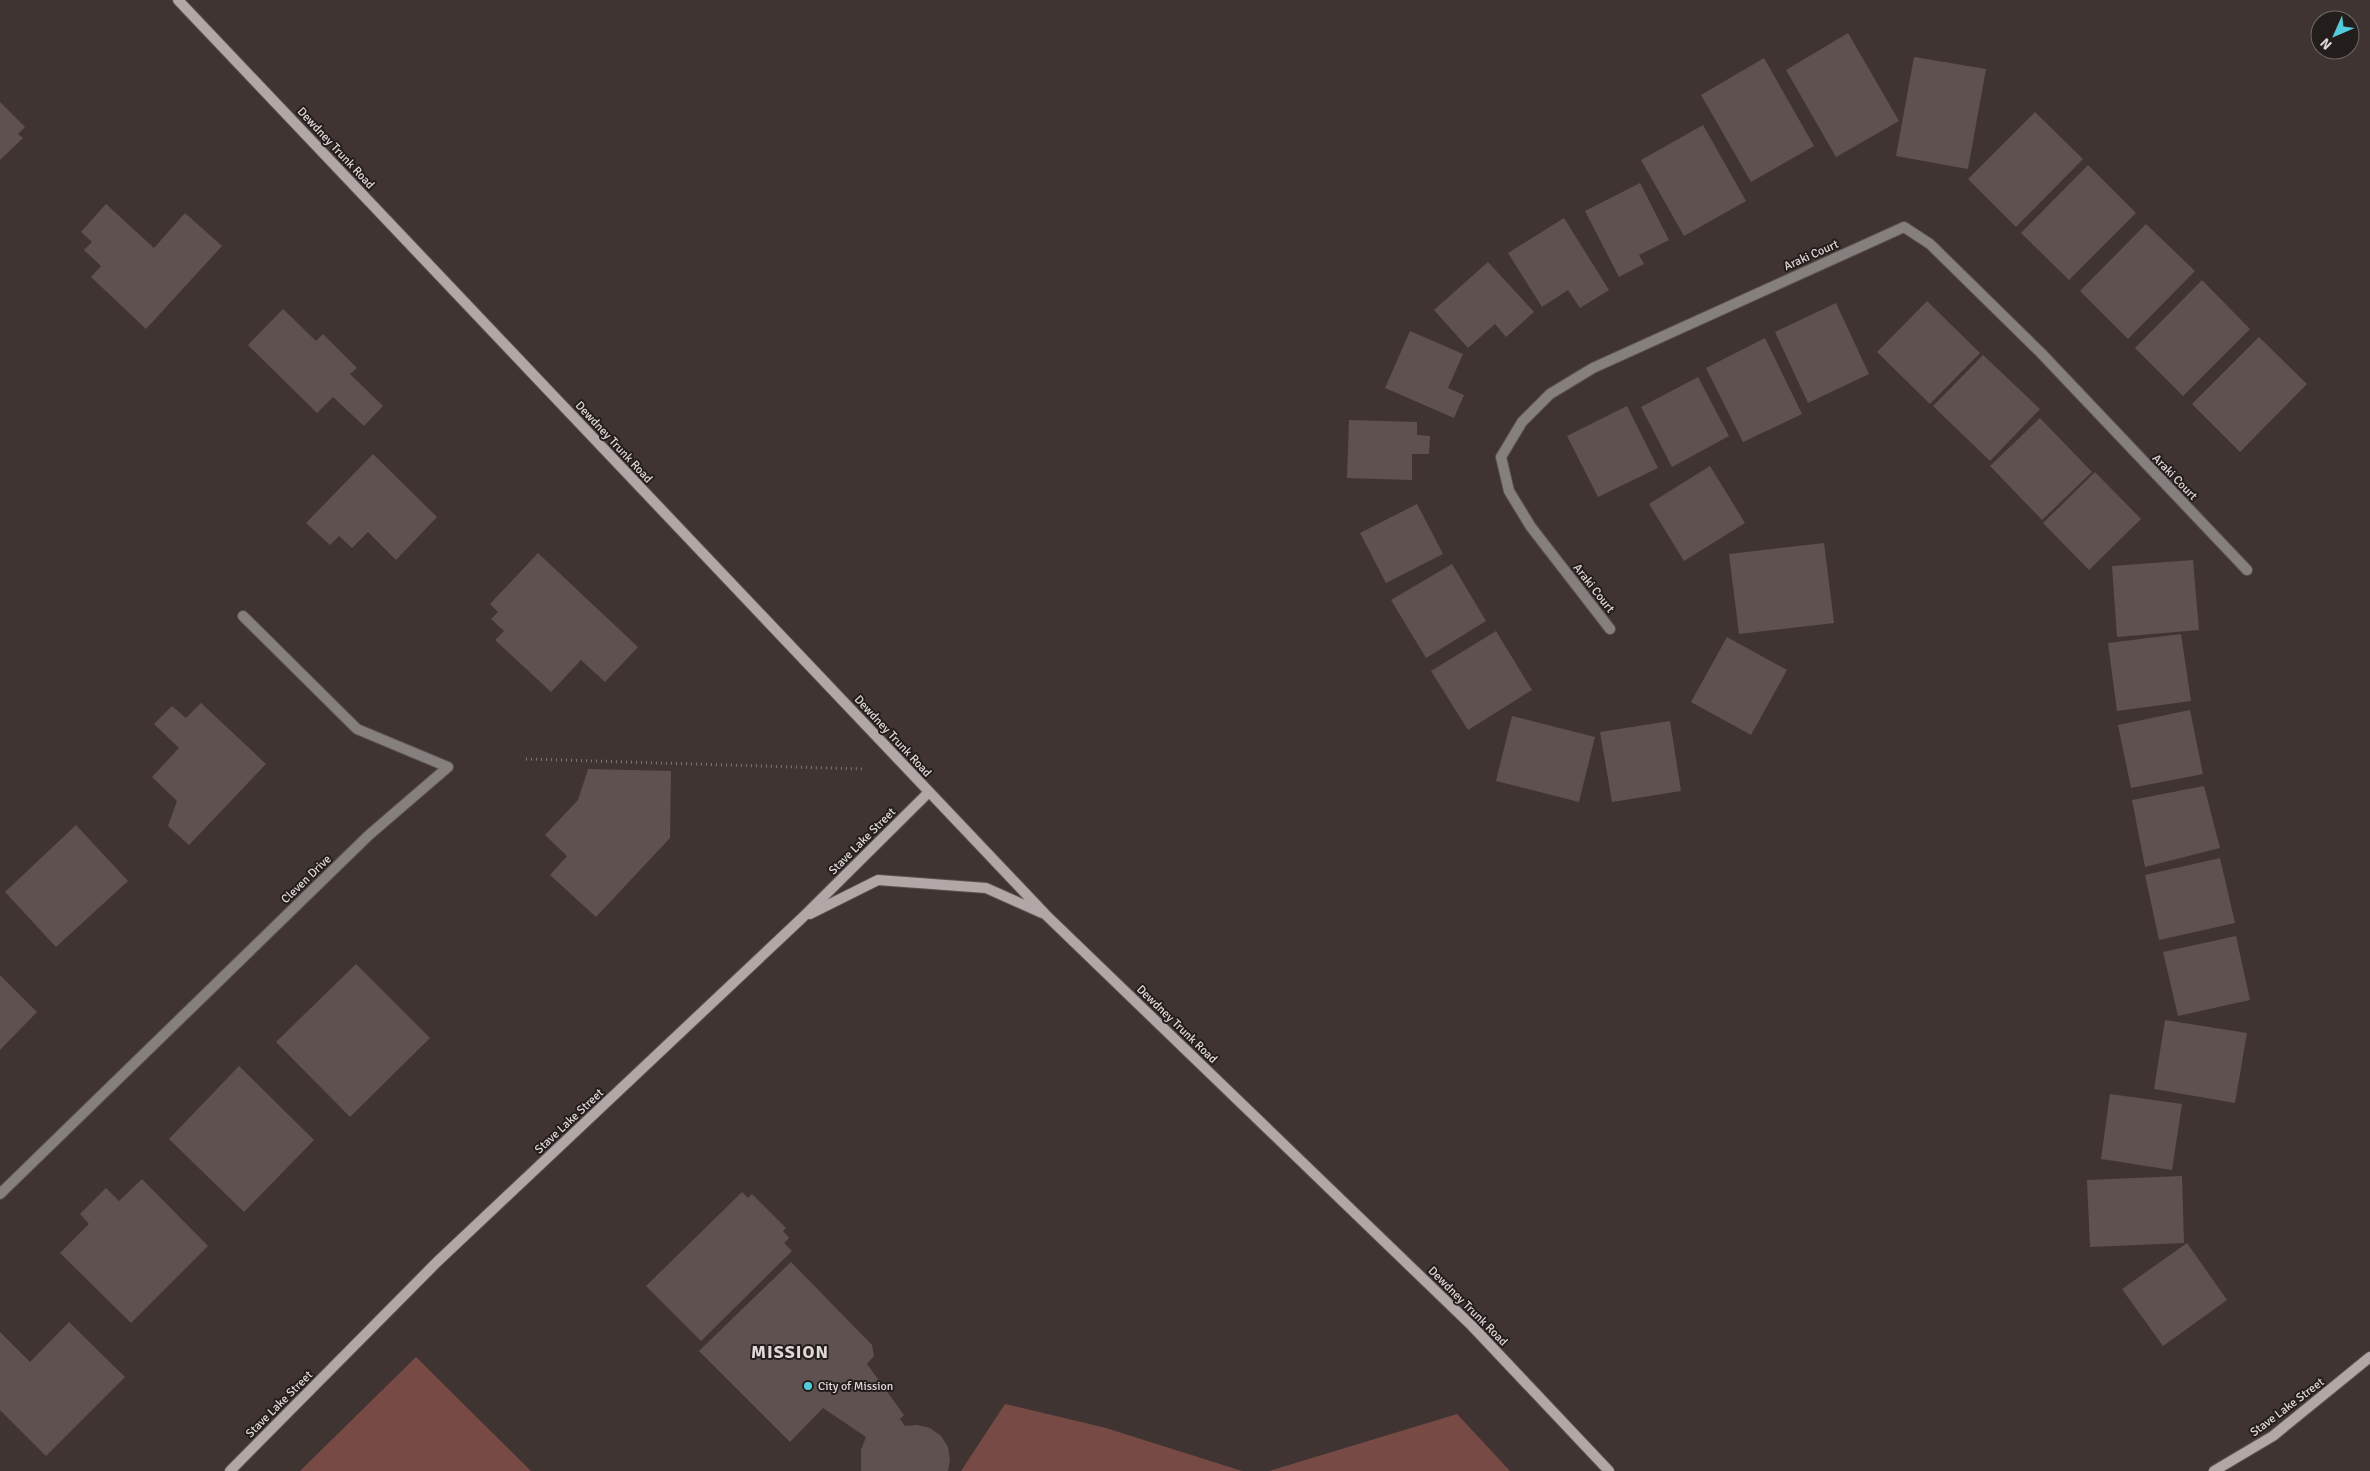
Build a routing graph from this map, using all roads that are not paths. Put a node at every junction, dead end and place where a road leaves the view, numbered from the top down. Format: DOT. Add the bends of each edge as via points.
graph roads {
  1 [pos="178,0"];
  2 [pos="2247,570"];
  3 [pos="242,616"];
  4 [pos="1610,629"];
  5 [pos="929,792"];
  6 [pos="1046,915"];
  7 [pos="802,918"];
  8 [pos="0,1194"];
  9 [pos="2370,1357"];
  10 [pos="230,1471"];
  11 [pos="1609,1471"];
  12 [pos="2214,1471"];
  1 -- 5 [label="main road, Dewdney Trunk Road"];
  2 -- 4 [label="street, Araki Court" via="2041,354 1930,244 1904,227 1593,368 1550,394 1522,422 1501,458 1509,491 1531,527"];
  3 -- 8 [label="street, Cleven Drive" via="357,729 448,768 369,835"];
  5 -- 6 [label="main road, Dewdney Trunk Road"];
  5 -- 7 [label="main road, Stave Lake Street"];
  6 -- 7 [label="main road" via="986,888 878,880"];
  6 -- 11 [label="main road, Dewdney Trunk Road" via="1472,1326"];
  7 -- 10 [label="main road, Stave Lake Street" via="437,1262"];
  9 -- 12 [label="main road, Stave Lake Street" via="2273,1436"];
}
